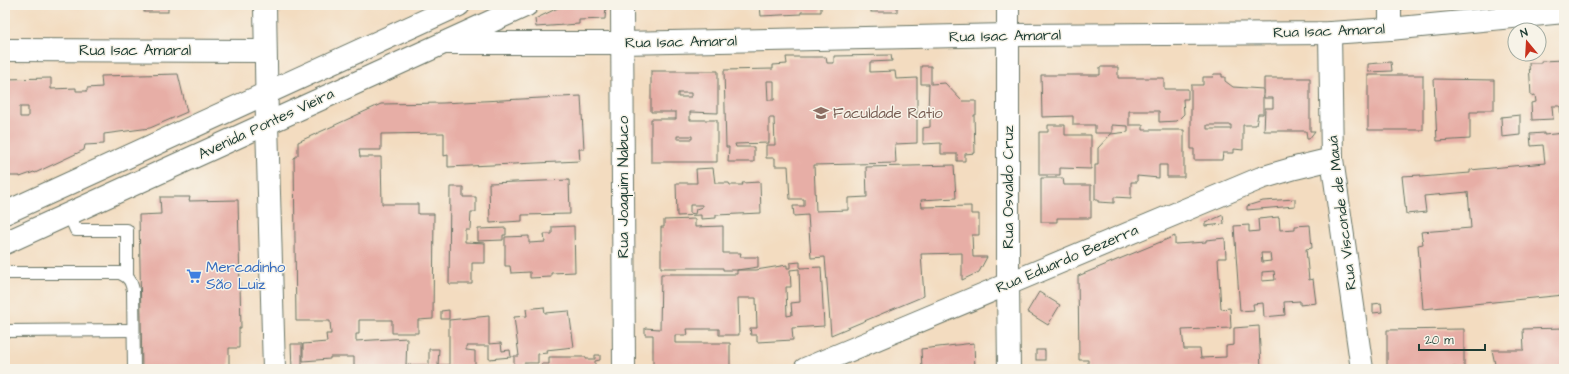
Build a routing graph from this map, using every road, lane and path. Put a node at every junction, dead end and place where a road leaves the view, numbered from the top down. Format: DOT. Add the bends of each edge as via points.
graph roads {
  1 [pos="265,5"];
  2 [pos="458,5"];
  3 [pos="527,5"];
  4 [pos="622,5"];
  5 [pos="1008,5"];
  6 [pos="1390,5"];
  7 [pos="1564,12"];
  8 [pos="1390,29"];
  9 [pos="1330,33"];
  10 [pos="1008,35"];
  11 [pos="444,43"];
  12 [pos="622,43"];
  13 [pos="5,50"];
  14 [pos="265,51"];
  15 [pos="266,94"];
  16 [pos="267,123"];
  17 [pos="1332,159"];
  18 [pos="5,214"];
  19 [pos="69,214"];
  20 [pos="5,243"];
  21 [pos="5,273"];
  22 [pos="127,276"];
  23 [pos="1008,283"];
  24 [pos="133,330"];
  25 [pos="5,331"];
  26 [pos="134,369"];
  27 [pos="274,369"];
  28 [pos="624,369"];
  29 [pos="805,369"];
  30 [pos="1009,369"];
  31 [pos="1362,369"];
  1 -- 14 [label="street"];
  2 -- 15 [label="street, Avenida Pontes Vieira"];
  3 -- 11 [label="street, Avenida Pontes Vieira"];
  4 -- 12 [label="street, Rua Joaquim Nabuco"];
  5 -- 10 [label="street, Rua Osvaldo Cruz"];
  6 -- 8 [label="street"];
  7 -- 8 [label="street, Rua Isac Amaral"];
  8 -- 9 [label="street, Rua Isac Amaral"];
  9 -- 10 [label="street, Rua Isac Amaral"];
  9 -- 17 [label="street, Rua Visconde de Mauá"];
  10 -- 12 [label="street, Rua Isac Amaral"];
  10 -- 23 [label="street, Rua Osvaldo Cruz"];
  11 -- 12 [label="street, Rua Isac Amaral"];
  11 -- 16 [label="street, Avenida Pontes Vieira"];
  12 -- 28 [label="street, Rua Joaquim Nabuco"];
  13 -- 14 [label="street, Rua Isac Amaral"];
  14 -- 15 [label="street"];
  15 -- 16 [label="street"];
  15 -- 18 [label="street, Avenida Pontes Vieira"];
  16 -- 19 [label="street, Avenida Pontes Vieira"];
  16 -- 27 [label="street"];
  17 -- 23 [label="street, Rua Eduardo Bezerra" via="1261,178"];
  17 -- 31 [label="street, Rua Visconde de Mauá"];
  19 -- 20 [label="street, Avenida Pontes Vieira"];
  19 -- 22 [label="lane" via="76,230 127,230"];
  21 -- 22 [label="lane" via="120,273"];
  22 -- 24 [label="lane" via="133,290"];
  23 -- 29 [label="street, Rua Eduardo Bezerra"];
  23 -- 30 [label="street, Rua Osvaldo Cruz"];
  24 -- 25 [label="lane"];
  24 -- 26 [label="lane"];
}
